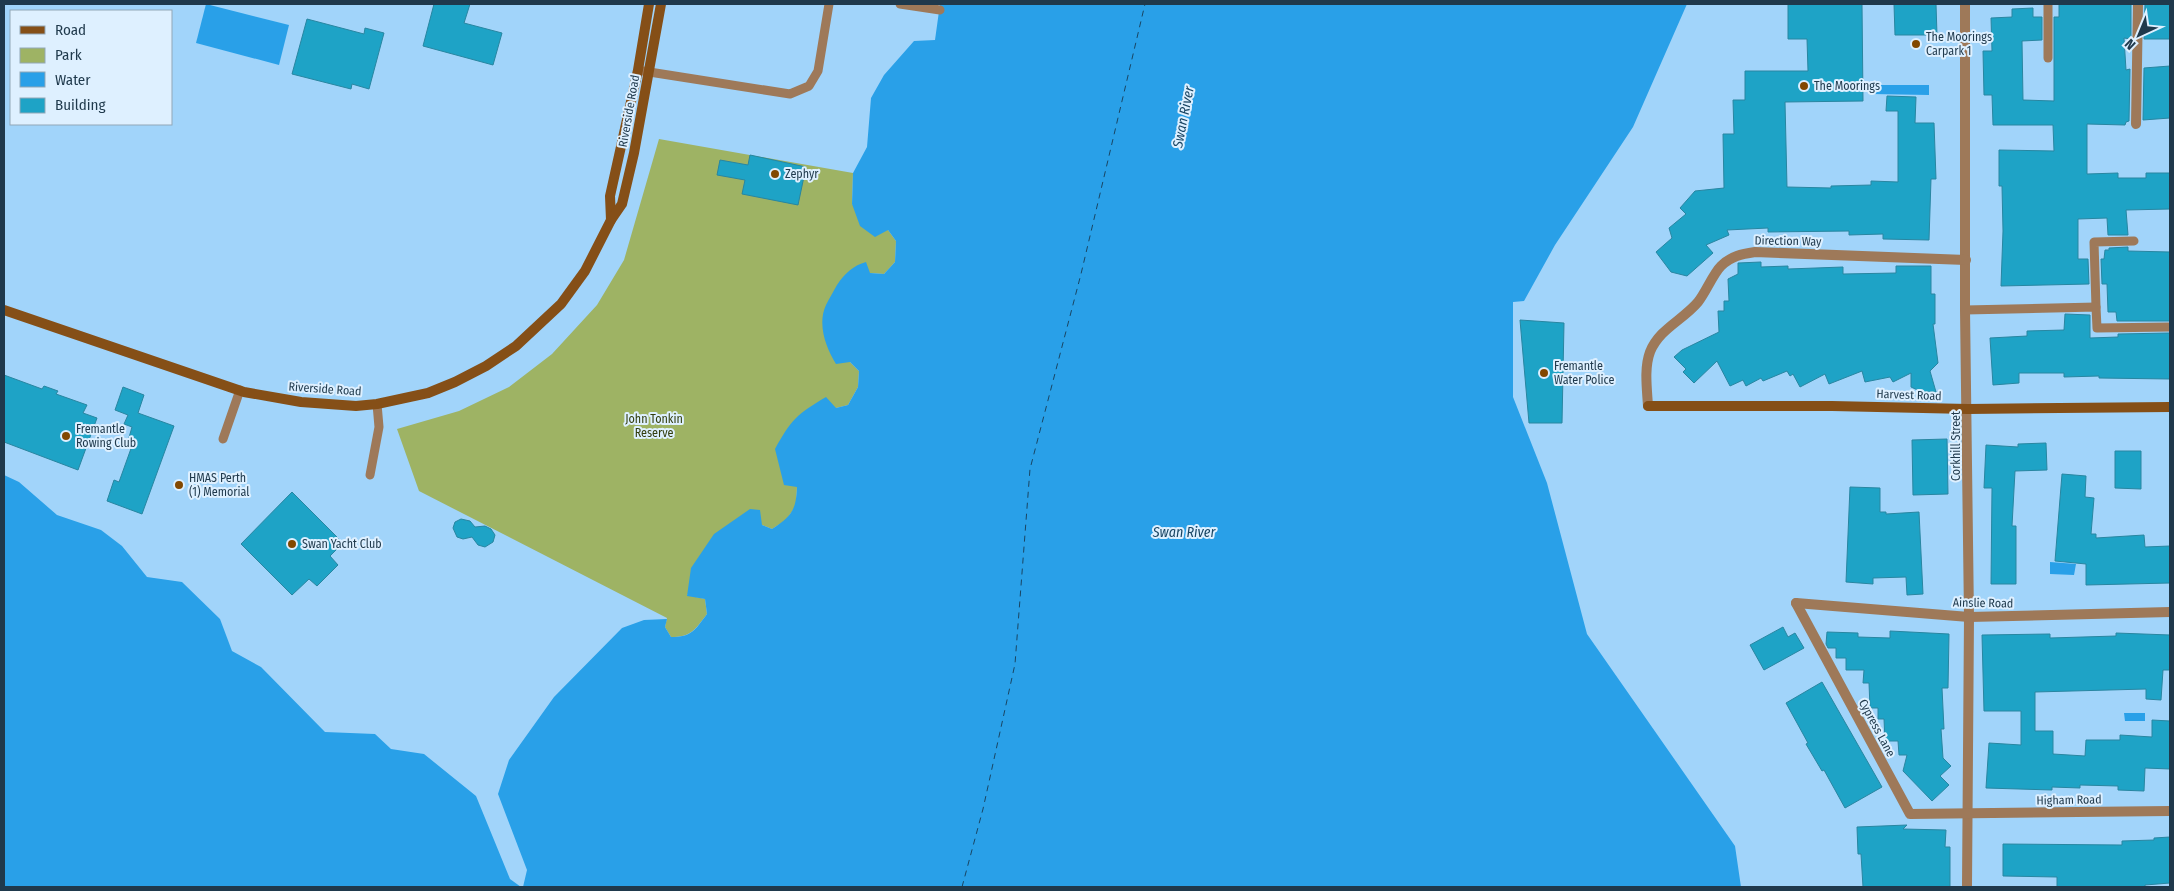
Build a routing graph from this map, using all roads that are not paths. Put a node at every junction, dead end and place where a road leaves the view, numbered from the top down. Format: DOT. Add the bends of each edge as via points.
graph roads {
  1 [pos="649,4"];
  2 [pos="662,4"];
  3 [pos="829,4"];
  4 [pos="900,4"];
  5 [pos="1965,4"];
  6 [pos="2048,4"];
  7 [pos="2138,4"];
  8 [pos="940,10"];
  9 [pos="2048,58"];
  10 [pos="638,70"];
  11 [pos="649,72"];
  12 [pos="2136,124"];
  13 [pos="611,220"];
  14 [pos="2134,241"];
  15 [pos="1966,260"];
  16 [pos="2096,307"];
  17 [pos="1965,310"];
  18 [pos="4,313"];
  19 [pos="2170,327"];
  20 [pos="240,390"];
  21 [pos="377,404"];
  22 [pos="1648,406"];
  23 [pos="2170,407"];
  24 [pos="1968,409"];
  25 [pos="223,439"];
  26 [pos="370,475"];
  27 [pos="1796,603"];
  28 [pos="2170,612"];
  29 [pos="1969,617"];
  30 [pos="2170,811"];
  31 [pos="1968,813"];
  32 [pos="1967,887"];
  1 -- 10 [label="street, Riverside Road"];
  2 -- 11 [label="street, Riverside Road"];
  3 -- 11 [label="lane" via="818,71 809,86 790,94"];
  4 -- 8 [label="lane"];
  5 -- 15 [label="street, Corkhill Street"];
  6 -- 9 [label="lane"];
  7 -- 12 [label="street"];
  10 -- 11 [label="lane"];
  10 -- 13 [label="street, Riverside Road" via="610,196"];
  11 -- 13 [label="street, Riverside Road" via="622,204"];
  13 -- 21 [label="street, Riverside Road" via="585,271 561,304 516,346 455,382 428,393"];
  14 -- 16 [label="lane" via="2094,242"];
  15 -- 17 [label="street, Corkhill Street"];
  15 -- 22 [label="street, Direction Way" via="1737,254 1720,267 1696,304 1655,342 1647,367"];
  16 -- 17 [label="lane"];
  16 -- 19 [label="lane" via="2097,328"];
  17 -- 24 [label="street, Corkhill Street"];
  18 -- 20 [label="street, Riverside Road"];
  20 -- 21 [label="street, Riverside Road" via="301,402 356,406"];
  20 -- 25 [label="lane"];
  21 -- 26 [label="lane" via="379,427"];
  22 -- 24 [label="street, Harvest Road"];
  23 -- 24 [label="street, Harvest Road"];
  24 -- 29 [label="street, Corkhill Street"];
  27 -- 29 [label="street, Ainslie Road"];
  27 -- 31 [label="street, Cypress Lane" via="1910,814"];
  28 -- 29 [label="street, Ainslie Road"];
  29 -- 31 [label="street, Corkhill Street"];
  30 -- 31 [label="street, Higham Road"];
  31 -- 32 [label="street, Corkhill Street"];
}
